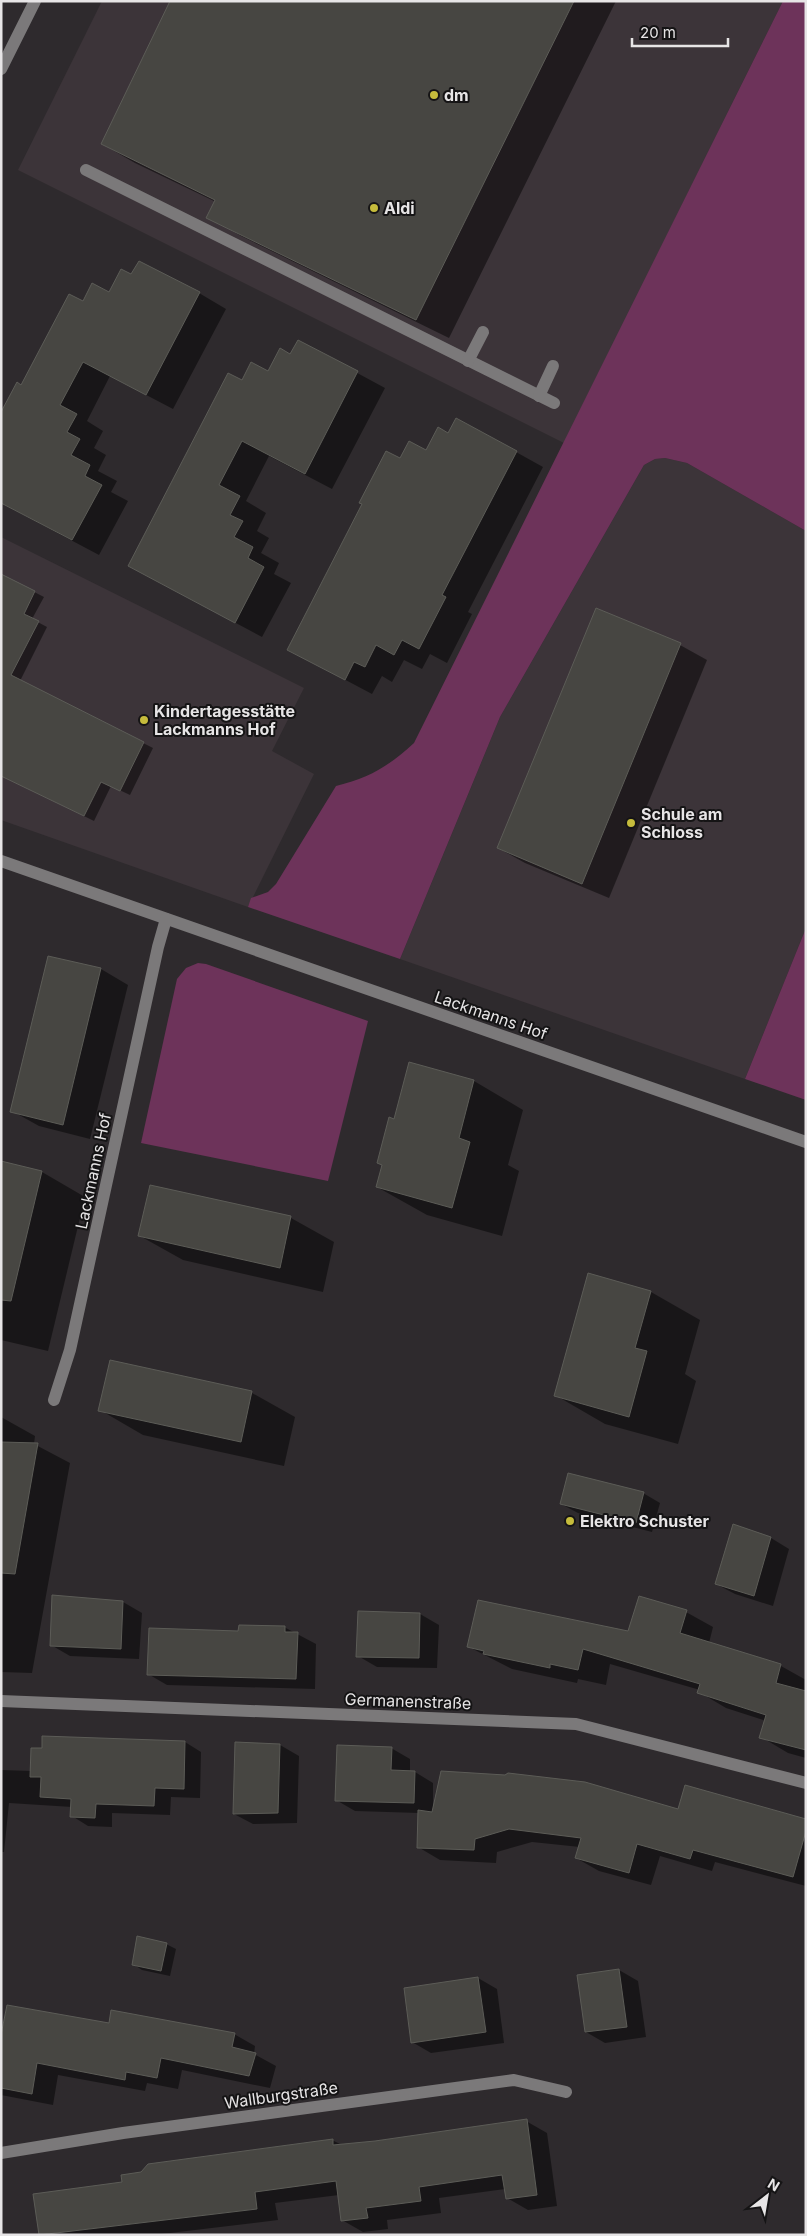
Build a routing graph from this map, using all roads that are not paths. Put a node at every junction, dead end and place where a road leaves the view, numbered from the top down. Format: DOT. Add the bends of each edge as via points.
graph roads {
  1 [pos="35,1"];
  2 [pos="1,69"];
  3 [pos="86,170"];
  4 [pos="483,332"];
  5 [pos="468,361"];
  6 [pos="553,366"];
  7 [pos="539,396"];
  8 [pos="554,403"];
  9 [pos="1,862"];
  10 [pos="166,919"];
  11 [pos="806,1142"];
  12 [pos="54,1400"];
  13 [pos="1,1701"];
  14 [pos="806,1783"];
  15 [pos="566,2092"];
  16 [pos="1,2153"];
  1 -- 2 [label="street"];
  3 -- 5 [label="street"];
  4 -- 5 [label="street"];
  5 -- 7 [label="street"];
  6 -- 7 [label="street"];
  7 -- 8 [label="street"];
  9 -- 10 [label="street, Lackmanns Hof"];
  10 -- 11 [label="street, Lackmanns Hof"];
  10 -- 12 [label="street, Lackmanns Hof" via="70,1350"];
  13 -- 14 [label="street, Germanenstraße" via="576,1724"];
  15 -- 16 [label="street, Wallburgstraße" via="514,2080 123,2133"];
}
